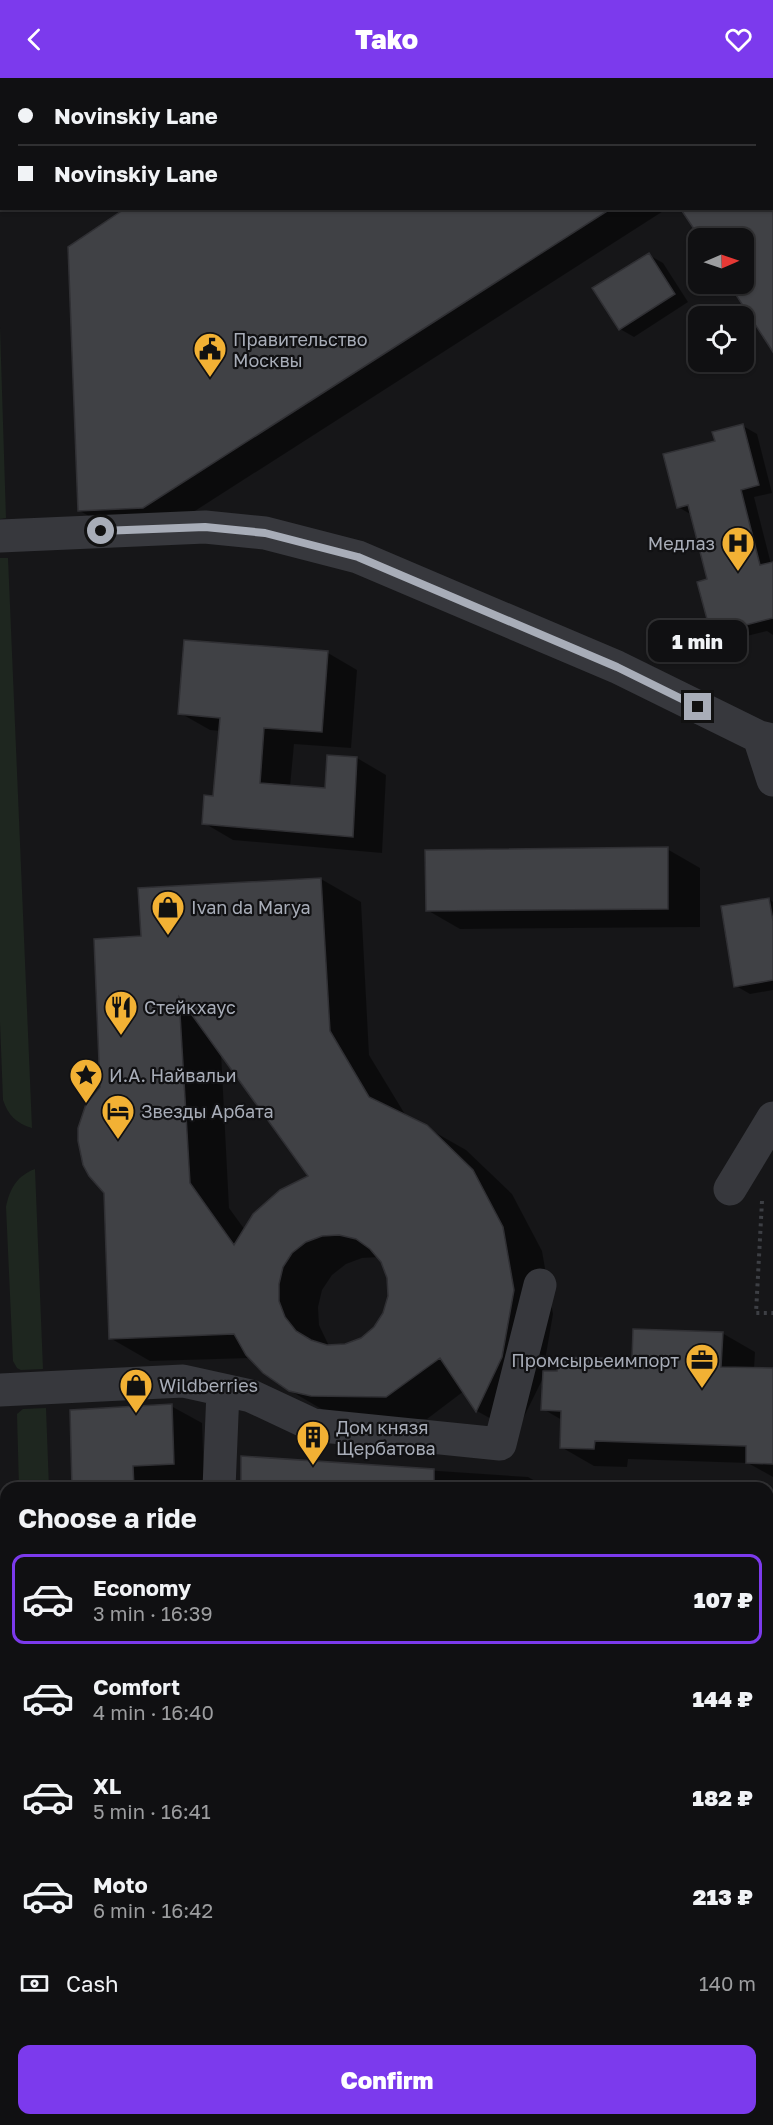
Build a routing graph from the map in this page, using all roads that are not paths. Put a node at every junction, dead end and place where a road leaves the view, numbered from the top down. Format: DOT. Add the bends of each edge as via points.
graph roads {
  1 [pos="0,536"];
  2 [pos="766,738"];
  3 [pos="773,780"];
  4 [pos="773,1118"];
  5 [pos="730,1189"];
  6 [pos="540,1286"];
  7 [pos="0,1390"];
  8 [pos="223,1390"];
  9 [pos="219,1482"];
  1 -- 2 [label="street" via="205,527 265,533 358,557 617,667"];
  2 -- 3 [label="street"];
  4 -- 5 [label="street"];
  6 -- 8 [label="street" via="500,1444 313,1425 251,1396"];
  7 -- 8 [label="street" via="183,1381"];
  8 -- 9 [label="street"];
}
